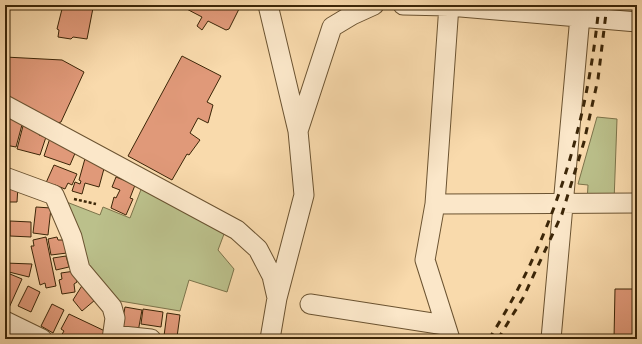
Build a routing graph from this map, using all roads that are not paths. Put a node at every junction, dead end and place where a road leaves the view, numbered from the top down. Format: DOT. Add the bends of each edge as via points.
graph roads {
  1 [pos="268,5"];
  2 [pos="336,5"];
  3 [pos="374,5"];
  4 [pos="403,5"];
  5 [pos="449,6"];
  6 [pos="581,11"];
  7 [pos="637,22"];
  8 [pos="332,27"];
  9 [pos="5,105"];
  10 [pos="298,131"];
  11 [pos="5,177"];
  12 [pos="564,203"];
  13 [pos="637,203"];
  14 [pos="435,204"];
  15 [pos="277,298"];
  16 [pos="310,304"];
  17 [pos="5,321"];
  18 [pos="448,332"];
  19 [pos="112,337"];
  20 [pos="42,339"];
  21 [pos="151,339"];
  22 [pos="270,339"];
  23 [pos="551,339"];
  1 -- 10 [label="street"];
  2 -- 8 [label="street"];
  3 -- 8 [label="street"];
  4 -- 5 [label="street"];
  5 -- 6 [label="street"];
  5 -- 14 [label="street"];
  6 -- 7 [label="street"];
  6 -- 12 [label="street"];
  8 -- 10 [label="street"];
  9 -- 15 [label="street" via="237,230 258,249 272,276"];
  10 -- 15 [label="street" via="304,196"];
  11 -- 19 [label="street" via="54,195 72,237 80,269 112,307 115,318"];
  12 -- 13 [label="street"];
  12 -- 14 [label="street"];
  12 -- 23 [label="street"];
  14 -- 18 [label="street" via="426,260"];
  15 -- 22 [label="street"];
  16 -- 18 [label="street"];
  17 -- 20 [label="street"];
  19 -- 21 [label="street"];
}
